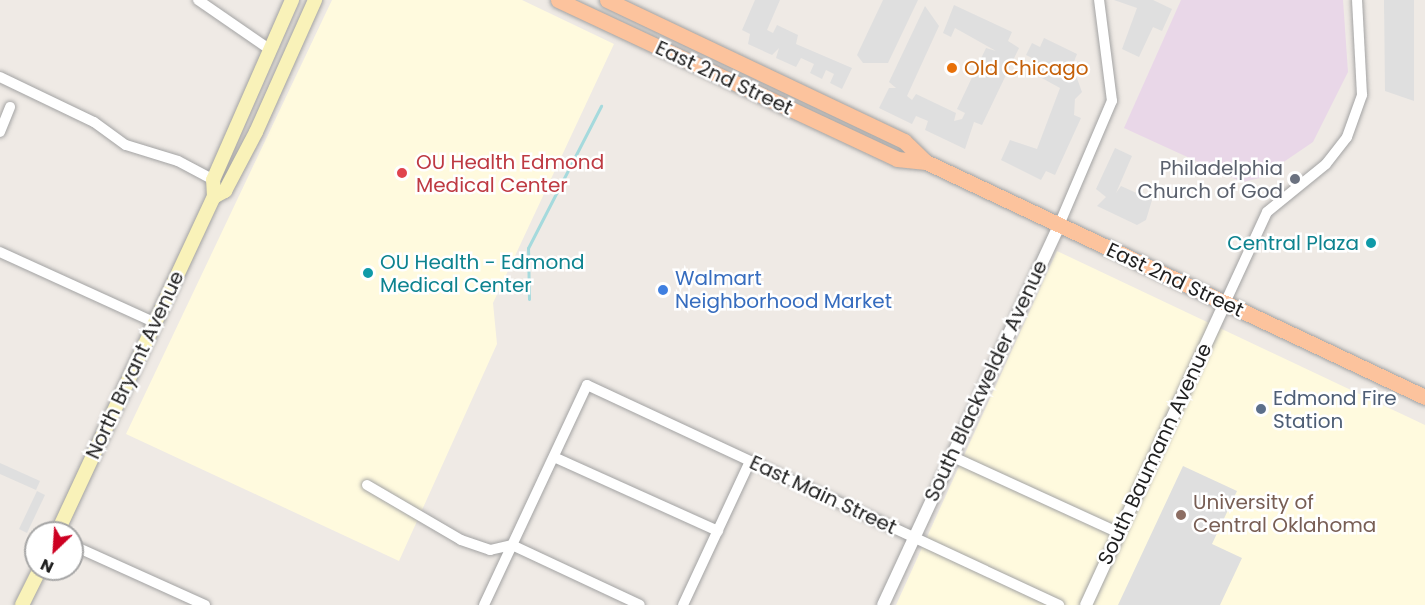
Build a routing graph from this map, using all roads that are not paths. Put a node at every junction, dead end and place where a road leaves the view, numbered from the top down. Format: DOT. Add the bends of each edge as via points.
graph roads {
  1 [pos="198,0"];
  2 [pos="292,0"];
  3 [pos="315,0"];
  4 [pos="607,0"];
  5 [pos="1100,0"];
  6 [pos="1357,0"];
  7 [pos="562,1"];
  8 [pos="269,50"];
  9 [pos="0,77"];
  10 [pos="10,107"];
  11 [pos="793,110"];
  12 [pos="856,119"];
  13 [pos="0,132"];
  14 [pos="926,162"];
  15 [pos="213,180"];
  16 [pos="214,197"];
  17 [pos="1059,225"];
  18 [pos="0,252"];
  19 [pos="1225,303"];
  20 [pos="156,323"];
  21 [pos="1425,397"];
  22 [pos="554,456"];
  23 [pos="951,456"];
  24 [pos="750,461"];
  25 [pos="367,485"];
  26 [pos="63,521"];
  27 [pos="718,531"];
  28 [pos="1119,533"];
  29 [pos="913,538"];
  30 [pos="512,545"];
  31 [pos="84,550"];
  32 [pos="33,581"];
  33 [pos="22,605"];
  34 [pos="205,605"];
  35 [pos="484,605"];
  36 [pos="640,605"];
  37 [pos="683,605"];
  38 [pos="883,605"];
  39 [pos="1059,605"];
  40 [pos="1086,605"];
  1 -- 8 [label="street"];
  2 -- 8 [label="main road"];
  3 -- 16 [label="main road" via="256,132 225,191"];
  4 -- 12 [label="main road, East 2nd Street"];
  5 -- 17 [label="street" via="1112,100"];
  6 -- 19 [label="street" via="1362,95 1347,137 1326,164 1266,212"];
  7 -- 11 [label="main road, East 2nd Street"];
  8 -- 15 [label="main road"];
  9 -- 15 [label="street" via="94,122 126,145 178,161"];
  10 -- 13 [label="street"];
  11 -- 12 [label="main road" via="803,106"];
  11 -- 14 [label="main road, East 2nd Street" via="897,159"];
  12 -- 14 [label="main road, East 2nd Street" via="904,141"];
  14 -- 17 [label="main road, East 2nd Street"];
  15 -- 16 [label="main road"];
  16 -- 20 [label="main road, North Bryant Avenue"];
  17 -- 19 [label="main road, East 2nd Street"];
  17 -- 23 [label="street, South Blackwelder Avenue"];
  18 -- 20 [label="street"];
  19 -- 21 [label="main road, East 2nd Street"];
  19 -- 28 [label="street, South Baumann Avenue"];
  20 -- 26 [label="main road, North Bryant Avenue"];
  22 -- 24 [label="street, East Main Street" via="587,385"];
  22 -- 27 [label="street"];
  22 -- 30 [label="street"];
  23 -- 28 [label="street"];
  23 -- 29 [label="street, South Blackwelder Avenue"];
  24 -- 27 [label="street"];
  24 -- 29 [label="street, East Main Street"];
  25 -- 30 [label="street" via="423,522 461,540 490,550"];
  27 -- 37 [label="street"];
  28 -- 40 [label="street, South Baumann Avenue"];
  29 -- 38 [label="street, South Blackwelder Avenue"];
  29 -- 39 [label="street, East Main Street"];
  30 -- 35 [label="street"];
  30 -- 36 [label="street"];
  31 -- 34 [label="street"];
  32 -- 33 [label="main road"];
}
